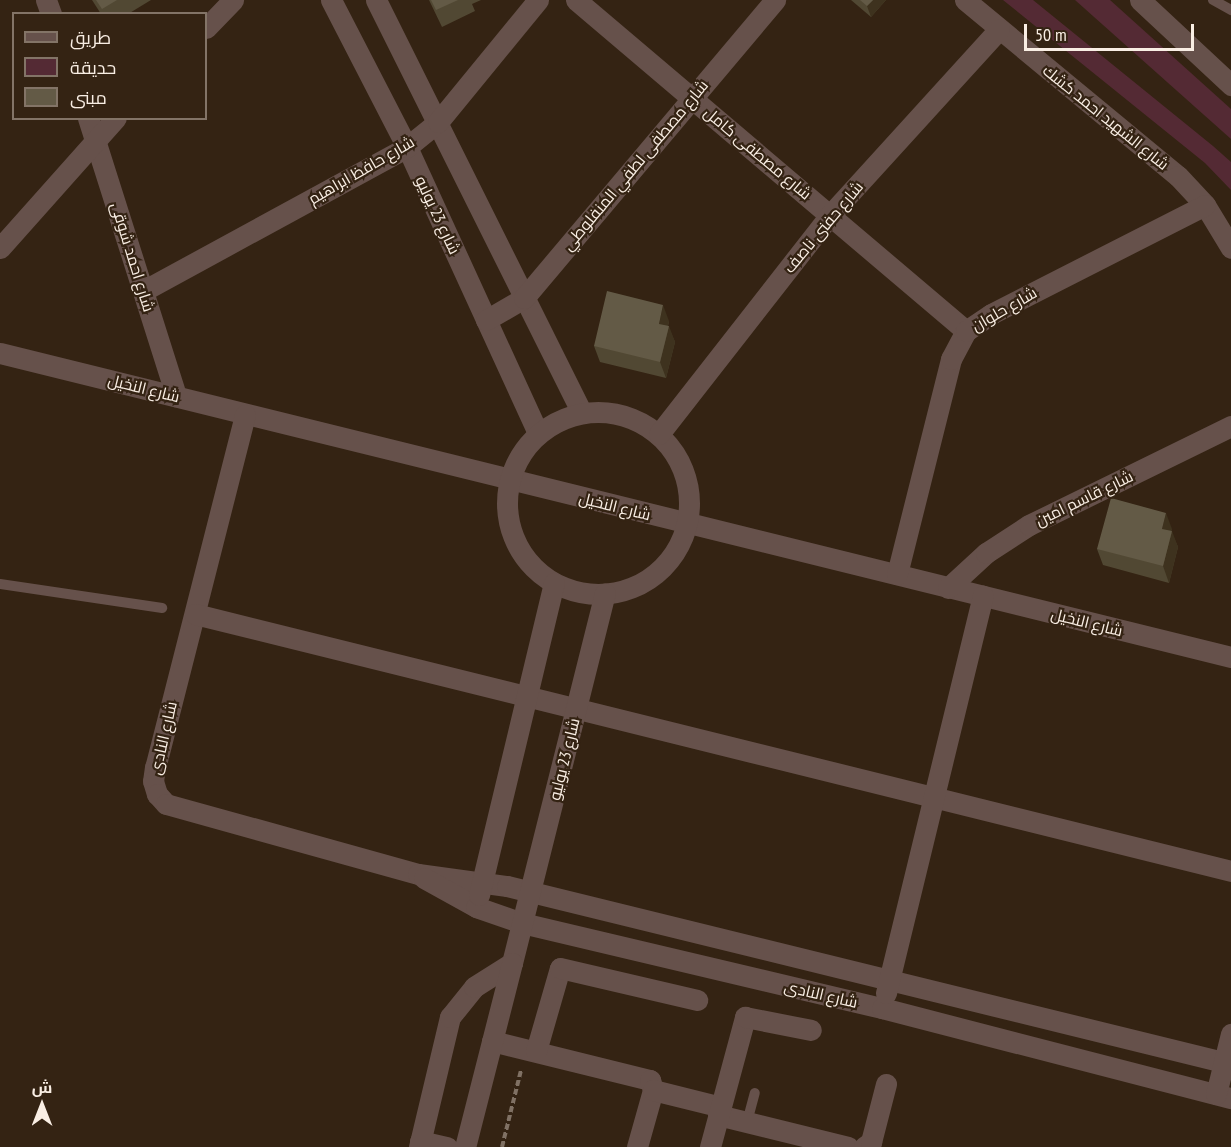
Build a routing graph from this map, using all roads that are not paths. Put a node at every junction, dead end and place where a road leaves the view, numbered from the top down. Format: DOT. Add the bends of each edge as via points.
graph roads {
  1 [pos="233,0"];
  2 [pos="331,0"];
  3 [pos="376,0"];
  4 [pos="538,0"];
  5 [pos="576,0"];
  6 [pos="775,0"];
  7 [pos="965,0"];
  8 [pos="1140,0"];
  9 [pos="1213,0"];
  10 [pos="1231,10"];
  11 [pos="207,27"];
  12 [pos="999,29"];
  13 [pos="1231,85"];
  14 [pos="692,97"];
  15 [pos="89,120"];
  16 [pos="114,120"];
  17 [pos="438,122"];
  18 [pos="96,140"];
  19 [pos="407,147"];
  20 [pos="1205,205"];
  21 [pos="830,215"];
  22 [pos="0,248"];
  23 [pos="1231,248"];
  24 [pos="143,291"];
  25 [pos="524,298"];
  26 [pos="486,320"];
  27 [pos="966,331"];
  28 [pos="0,353"];
  29 [pos="176,396"];
  30 [pos="581,412"];
  31 [pos="245,415"];
  32 [pos="1231,426"];
  33 [pos="538,433"];
  34 [pos="659,434"];
  35 [pos="508,480"];
  36 [pos="688,524"];
  37 [pos="897,574"];
  38 [pos="554,583"];
  39 [pos="0,584"];
  40 [pos="948,588"];
  41 [pos="605,594"];
  42 [pos="983,596"];
  43 [pos="162,608"];
  44 [pos="195,614"];
  45 [pos="1231,657"];
  46 [pos="526,696"];
  47 [pos="576,709"];
  48 [pos="934,797"];
  49 [pos="1231,871"];
  50 [pos="418,874"];
  51 [pos="482,881"];
  52 [pos="530,892"];
  53 [pos="476,907"];
  54 [pos="522,923"];
  55 [pos="750,946"];
  56 [pos="512,963"];
  57 [pos="742,976"];
  58 [pos="889,980"];
  59 [pos="697,1000"];
  60 [pos="882,1008"];
  61 [pos="811,1030"];
  62 [pos="1231,1034"];
  63 [pos="492,1041"];
  64 [pos="531,1050"];
  65 [pos="1228,1063"];
  66 [pos="886,1084"];
  67 [pos="653,1090"];
  68 [pos="755,1093"];
  69 [pos="1224,1096"];
  70 [pos="719,1111"];
  71 [pos="747,1122"];
  72 [pos="419,1144"];
  73 [pos="447,1147"];
  74 [pos="465,1147"];
  75 [pos="637,1147"];
  76 [pos="710,1147"];
  77 [pos="848,1147"];
  78 [pos="864,1147"];
  1 -- 11 [label="street"];
  2 -- 19 [label="street, شارع 23 يوليو"];
  3 -- 17 [label="street"];
  4 -- 17 [label="street, شارع حافظ ابراهيم"];
  5 -- 14 [label="street, شارع مصطفى كامل"];
  6 -- 14 [label="street, شارع مصطفى لطفي المنفلوطي"];
  7 -- 12 [label="street, شارع الشهيد احمد كشك"];
  8 -- 13 [label="street"];
  9 -- 10 [label="lane"];
  12 -- 20 [label="street, شارع الشهيد احمد كشك" via="1178,176"];
  12 -- 21 [label="street, شارع حفنى ناصف"];
  14 -- 21 [label="street, شارع مصطفى كامل"];
  14 -- 25 [label="street, شارع مصطفى لطفي المنفلوطي"];
  15 -- 18 [label="street, شارع احمد شوقى"];
  16 -- 18 [label="street"];
  17 -- 19 [label="street, شارع حافظ ابراهيم"];
  17 -- 25 [label="street"];
  18 -- 22 [label="street"];
  18 -- 24 [label="street, شارع احمد شوقى"];
  19 -- 24 [label="street, شارع حافظ ابراهيم"];
  19 -- 26 [label="street, شارع 23 يوليو"];
  20 -- 23 [label="street, شارع الشهيد احمد كشك"];
  20 -- 27 [label="street, شارع حلوان" via="991,314"];
  21 -- 27 [label="street, شارع مصطفى كامل"];
  21 -- 34 [label="street, شارع حفنى ناصف"];
  24 -- 29 [label="street, شارع احمد شوقى"];
  25 -- 26 [label="street, شارع مصطفى لطفي المنفلوطي"];
  25 -- 30 [label="street"];
  26 -- 33 [label="street, شارع 23 يوليو"];
  27 -- 37 [label="street, شارع حلوان" via="951,359"];
  28 -- 29 [label="street, شارع النخيل"];
  29 -- 31 [label="street, شارع النخيل"];
  30 -- 33 [label="street"];
  30 -- 34 [label="street" via="608,411 635,419"];
  31 -- 35 [label="street, شارع النخيل"];
  31 -- 44 [label="street, شارع النادى"];
  32 -- 40 [label="street, شارع قاسم امين" via="1029,525 986,553"];
  33 -- 35 [label="street" via="520,454"];
  34 -- 36 [label="street" via="686,475 690,499"];
  35 -- 36 [label="street, شارع النخيل"];
  35 -- 38 [label="street" via="506,504 512,535 534,569"];
  36 -- 37 [label="street, شارع النخيل"];
  36 -- 41 [label="street" via="680,545 666,564 638,584"];
  37 -- 40 [label="street, شارع النخيل"];
  38 -- 41 [label="street" via="579,592"];
  38 -- 46 [label="street"];
  39 -- 43 [label="lane"];
  40 -- 42 [label="street, شارع النخيل"];
  41 -- 47 [label="street, شارع 23 يوليو"];
  42 -- 45 [label="street, شارع النخيل"];
  42 -- 48 [label="street"];
  44 -- 46 [label="street"];
  44 -- 50 [label="street, شارع النادى" via="155,767 153,781 157,794 166,804 180,809"];
  46 -- 47 [label="street"];
  46 -- 51 [label="street"];
  47 -- 48 [label="street"];
  47 -- 52 [label="street, شارع 23 يوليو"];
  48 -- 49 [label="street"];
  48 -- 58 [label="street"];
  50 -- 51 [label="street, شارع النادى"];
  50 -- 53 [label="street, شارع النادى"];
  51 -- 52 [label="street, شارع النادى"];
  51 -- 53 [label="street"];
  52 -- 54 [label="street, شارع 23 يوليو"];
  52 -- 55 [label="street, شارع النادى"];
  53 -- 54 [label="street, شارع النادى"];
  54 -- 56 [label="street, شارع 23 يوليو"];
  54 -- 57 [label="street, شارع النادى"];
  55 -- 57 [label="street"];
  55 -- 58 [label="street, شارع النادى"];
  56 -- 63 [label="street, شارع 23 يوليو"];
  56 -- 72 [label="street" via="474,987 450,1017"];
  57 -- 60 [label="street, شارع النادى"];
  58 -- 60 [label="street"];
  58 -- 65 [label="street, شارع النادى"];
  59 -- 64 [label="street" via="560,968"];
  60 -- 69 [label="street, شارع النادى"];
  61 -- 70 [label="street" via="745,1017"];
  62 -- 65 [label="street"];
  63 -- 64 [label="street"];
  63 -- 74 [label="street, شارع 23 يوليو"];
  64 -- 67 [label="street" via="647,1079"];
  65 -- 69 [label="street"];
  66 -- 78 [label="street" via="871,1142"];
  67 -- 70 [label="street"];
  67 -- 75 [label="street"];
  68 -- 71 [label="lane"];
  70 -- 71 [label="street"];
  70 -- 76 [label="street"];
  71 -- 77 [label="street"];
  72 -- 73 [label="street"];
}
